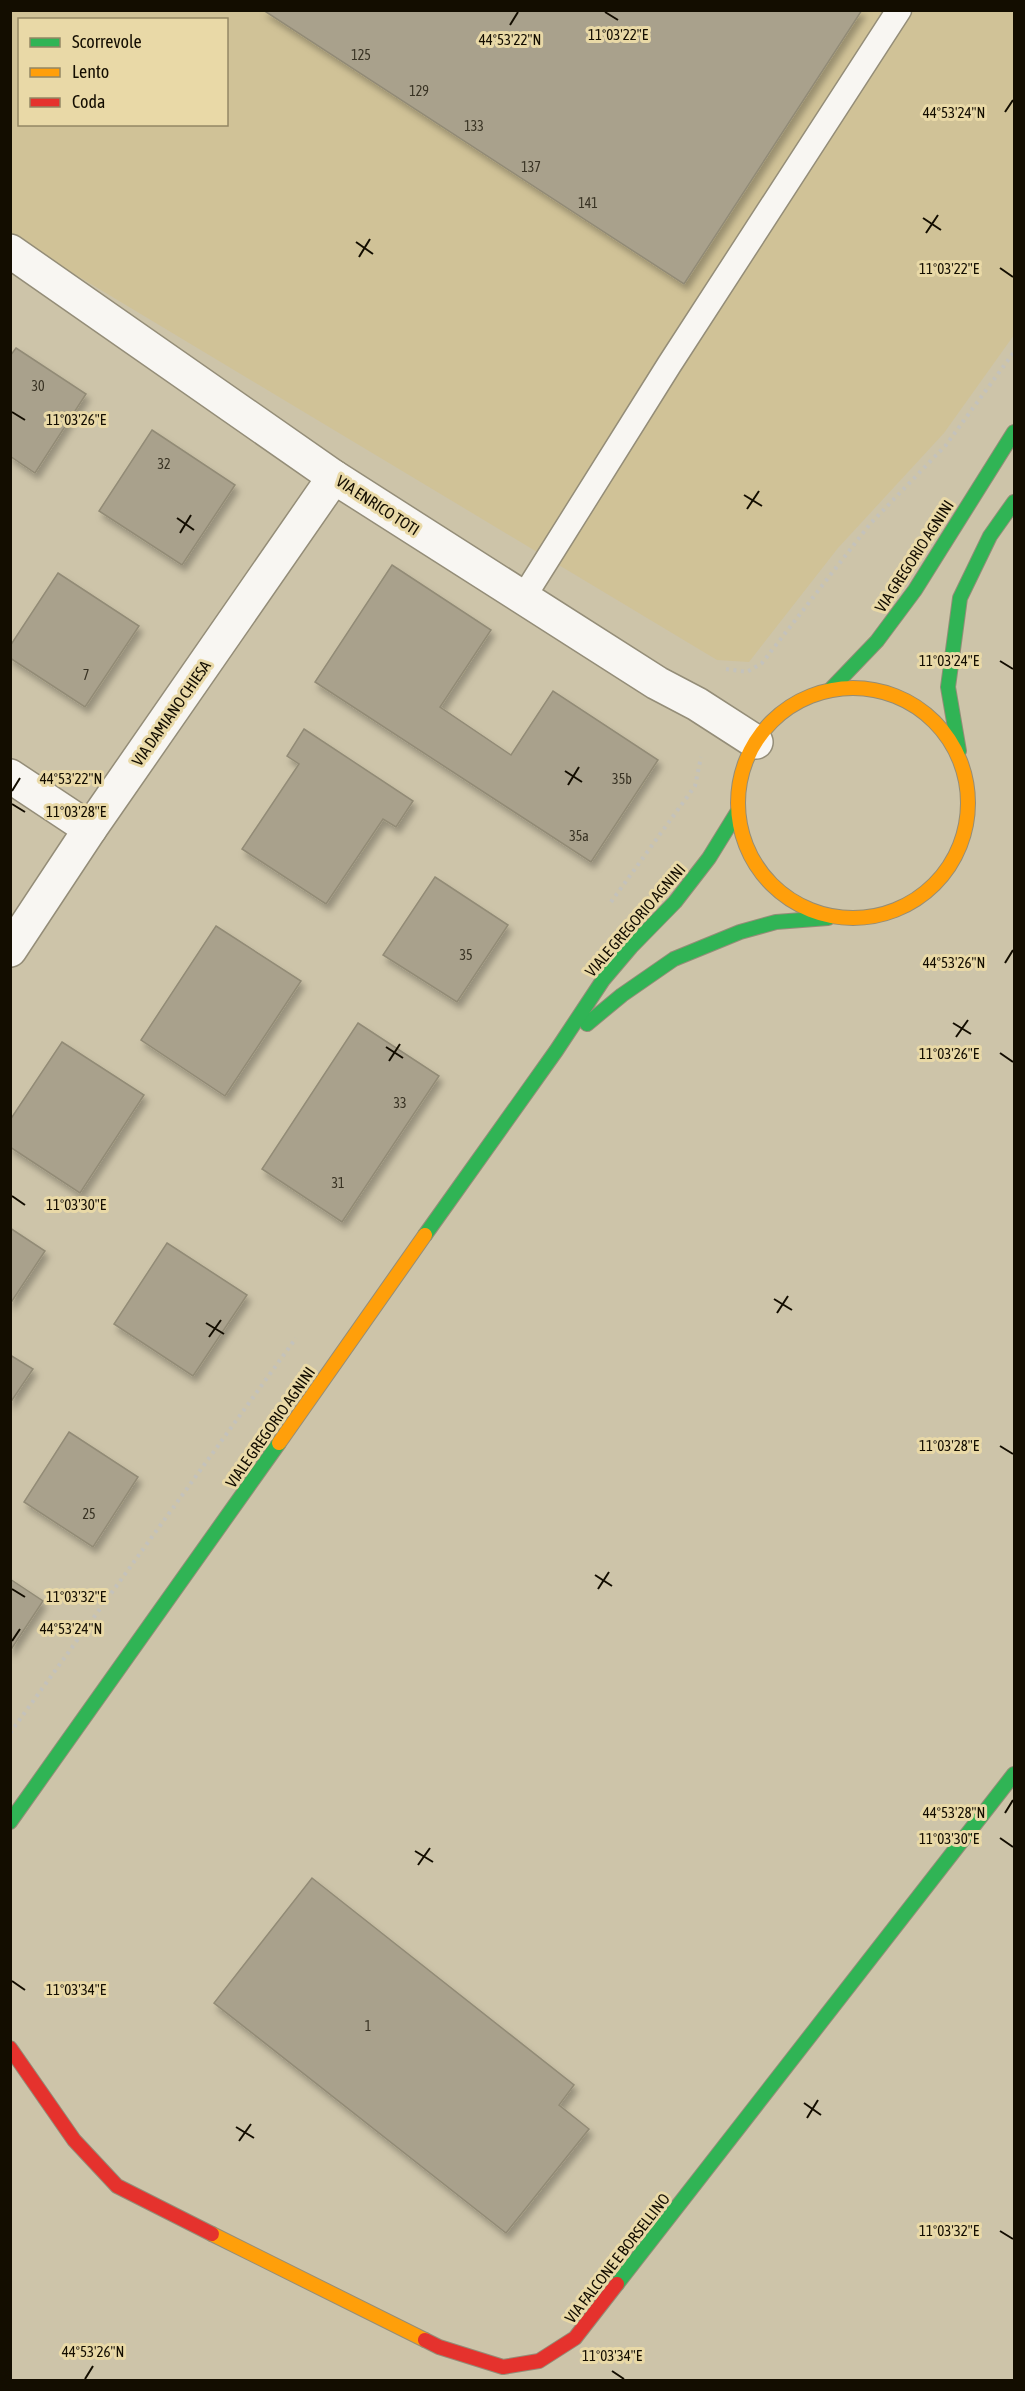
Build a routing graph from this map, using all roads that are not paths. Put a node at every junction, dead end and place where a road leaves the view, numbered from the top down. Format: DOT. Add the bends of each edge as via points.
graph roads {
  1 [pos="899,10"];
  2 [pos="10,251"];
  3 [pos="1014,432"];
  4 [pos="334,477"];
  5 [pos="1014,502"];
  6 [pos="523,598"];
  7 [pos="830,690"];
  8 [pos="756,742"];
  9 [pos="961,761"];
  10 [pos="10,776"];
  11 [pos="738,811"];
  12 [pos="90,829"];
  13 [pos="836,917"];
  14 [pos="10,950"];
  15 [pos="556,1051"];
  16 [pos="1014,1774"];
  17 [pos="10,1822"];
  18 [pos="10,2048"];
  1 -- 6 [label="lane"];
  2 -- 4 [label="street, VIA ENRICO TOTI"];
  3 -- 7 [label="main road, VIA GREGORIO AGNINI" via="915,590 877,641"];
  4 -- 6 [label="street, VIA ENRICO TOTI"];
  4 -- 12 [label="street, VIA DAMIANO CHIESA"];
  5 -- 9 [label="main road" via="990,536 960,597 948,687"];
  6 -- 8 [label="street, VIA ENRICO TOTI"];
  7 -- 8 [label="main road" via="798,702 775,719"];
  7 -- 9 [label="main road" via="858,688 884,692 909,702 931,717 949,738"];
  8 -- 11 [label="main road" via="743,768"];
  9 -- 13 [label="main road" via="968,790 967,820 959,850 943,876 921,896 895,911 865,918"];
  10 -- 12 [label="street"];
  11 -- 13 [label="main road" via="744,842 766,877 806,909"];
  11 -- 15 [label="main road, VIALE GREGORIO AGNINI" via="675,902 603,980"];
  12 -- 14 [label="street, VIA DAMIANO CHIESA"];
  13 -- 15 [label="main road, VIALE GREGORIO AGNINI" via="776,922 674,959 622,994"];
  15 -- 17 [label="main road, VIALE GREGORIO AGNINI"];
  16 -- 18 [label="main road, VIA FALCONE E BORSELLINO" via="575,2338 539,2361 503,2367 439,2347 117,2186 74,2140"];
}
